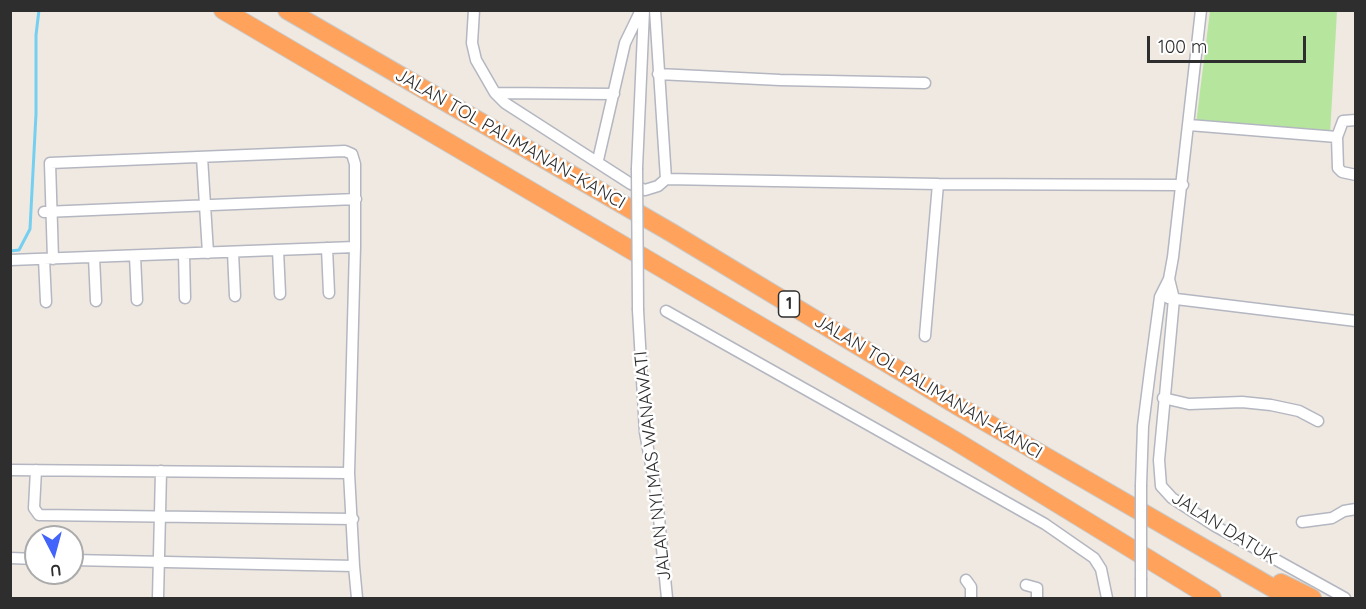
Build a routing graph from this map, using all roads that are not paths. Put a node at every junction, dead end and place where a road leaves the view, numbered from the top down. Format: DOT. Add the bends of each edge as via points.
graph roads {
  1 [pos="224,10"];
  2 [pos="287,10"];
  3 [pos="474,10"];
  4 [pos="642,10"];
  5 [pos="655,10"];
  6 [pos="1201,10"];
  7 [pos="658,74"];
  8 [pos="925,83"];
  9 [pos="495,93"];
  10 [pos="614,94"];
  11 [pos="1356,120"];
  12 [pos="1189,125"];
  13 [pos="1337,137"];
  14 [pos="202,157"];
  15 [pos="598,160"];
  16 [pos="1356,175"];
  17 [pos="666,179"];
  18 [pos="938,184"];
  19 [pos="1183,185"];
  20 [pos="356,199"];
  21 [pos="205,205"];
  22 [pos="48,212"];
  23 [pos="355,247"];
  24 [pos="327,248"];
  25 [pos="278,250"];
  26 [pos="233,252"];
  27 [pos="208,253"];
  28 [pos="184,254"];
  29 [pos="135,256"];
  30 [pos="94,257"];
  31 [pos="49,259"];
  32 [pos="10,260"];
  33 [pos="1169,279"];
  34 [pos="329,293"];
  35 [pos="280,294"];
  36 [pos="235,296"];
  37 [pos="1160,297"];
  38 [pos="185,298"];
  39 [pos="1174,299"];
  40 [pos="137,300"];
  41 [pos="96,301"];
  42 [pos="46,302"];
  43 [pos="666,311"];
  44 [pos="1356,321"];
  45 [pos="925,336"];
  46 [pos="1163,398"];
  47 [pos="1318,421"];
  48 [pos="10,470"];
  49 [pos="36,470"];
  50 [pos="161,471"];
  51 [pos="349,473"];
  52 [pos="1356,509"];
  53 [pos="160,517"];
  54 [pos="353,519"];
  55 [pos="1302,522"];
  56 [pos="1188,537"];
  57 [pos="84,560"];
  58 [pos="160,563"];
  59 [pos="354,566"];
  60 [pos="966,580"];
  61 [pos="1026,585"];
  62 [pos="158,598"];
  63 [pos="357,598"];
  64 [pos="667,598"];
  65 [pos="971,598"];
  66 [pos="1037,598"];
  67 [pos="1107,598"];
  68 [pos="1141,598"];
  69 [pos="1212,598"];
  70 [pos="1290,598"];
  71 [pos="1312,598"];
  72 [pos="1345,598"];
  1 -- 69 [label="highway, JALAN TOL PALIMANAN–KANCI / 1" via="954,440"];
  2 -- 56 [label="highway, JALAN TOL PALIMANAN–KANCI / 1" via="672,233 968,412"];
  3 -- 9 [label="street" via="472,44 476,60"];
  4 -- 10 [label="street" via="625,43"];
  4 -- 64 [label="street, JALAN NYI MAS WANAWATI, bridge" via="638,310 645,432 657,498"];
  5 -- 7 [label="street"];
  6 -- 12 [label="street"];
  7 -- 8 [label="street"];
  7 -- 17 [label="street"];
  9 -- 10 [label="street"];
  9 -- 15 [label="street"];
  10 -- 15 [label="street"];
  11 -- 13 [label="street" via="1343,121"];
  12 -- 13 [label="street"];
  12 -- 19 [label="street"];
  13 -- 16 [label="street" via="1338,168"];
  14 -- 20 [label="street" via="345,151 354,158"];
  14 -- 21 [label="street"];
  14 -- 22 [label="street" via="50,163"];
  15 -- 17 [label="street" via="645,190"];
  17 -- 18 [label="street"];
  18 -- 19 [label="street"];
  18 -- 45 [label="street"];
  19 -- 33 [label="street"];
  20 -- 21 [label="street"];
  20 -- 23 [label="street"];
  21 -- 22 [label="street"];
  21 -- 27 [label="street"];
  22 -- 31 [label="street"];
  23 -- 24 [label="street"];
  23 -- 51 [label="street"];
  24 -- 25 [label="street"];
  24 -- 34 [label="street"];
  25 -- 26 [label="street"];
  25 -- 35 [label="street"];
  26 -- 27 [label="street"];
  26 -- 36 [label="street"];
  27 -- 28 [label="street"];
  28 -- 29 [label="street"];
  28 -- 38 [label="street"];
  29 -- 30 [label="street"];
  29 -- 40 [label="street"];
  30 -- 31 [label="street"];
  30 -- 41 [label="street"];
  31 -- 32 [label="street"];
  31 -- 42 [label="street"];
  33 -- 37 [label="street"];
  33 -- 39 [label="street, JALAN DATUK"];
  37 -- 39 [label="street"];
  37 -- 68 [label="street, bridge" via="1143,426"];
  39 -- 44 [label="street"];
  39 -- 46 [label="street, JALAN DATUK"];
  43 -- 67 [label="street" via="1045,524 1094,558 1101,569"];
  46 -- 47 [label="street" via="1189,404 1271,405 1299,411"];
  46 -- 72 [label="street, JALAN DATUK" via="1158,478 1166,492 1215,526"];
  48 -- 49 [label="street"];
  49 -- 50 [label="street"];
  49 -- 53 [label="street" via="34,508 39,515"];
  50 -- 51 [label="street"];
  50 -- 53 [label="street"];
  51 -- 54 [label="street"];
  52 -- 55 [label="street" via="1332,518"];
  53 -- 54 [label="street"];
  53 -- 58 [label="street"];
  54 -- 59 [label="street"];
  56 -- 70 [label="highway, JALAN TOL PALIMANAN–KANCI / 1"];
  56 -- 71 [label="highway"];
  57 -- 58 [label="street"];
  58 -- 59 [label="street"];
  58 -- 62 [label="street"];
  59 -- 63 [label="street"];
  60 -- 65 [label="street"];
  61 -- 66 [label="street" via="1037,588"];
}
